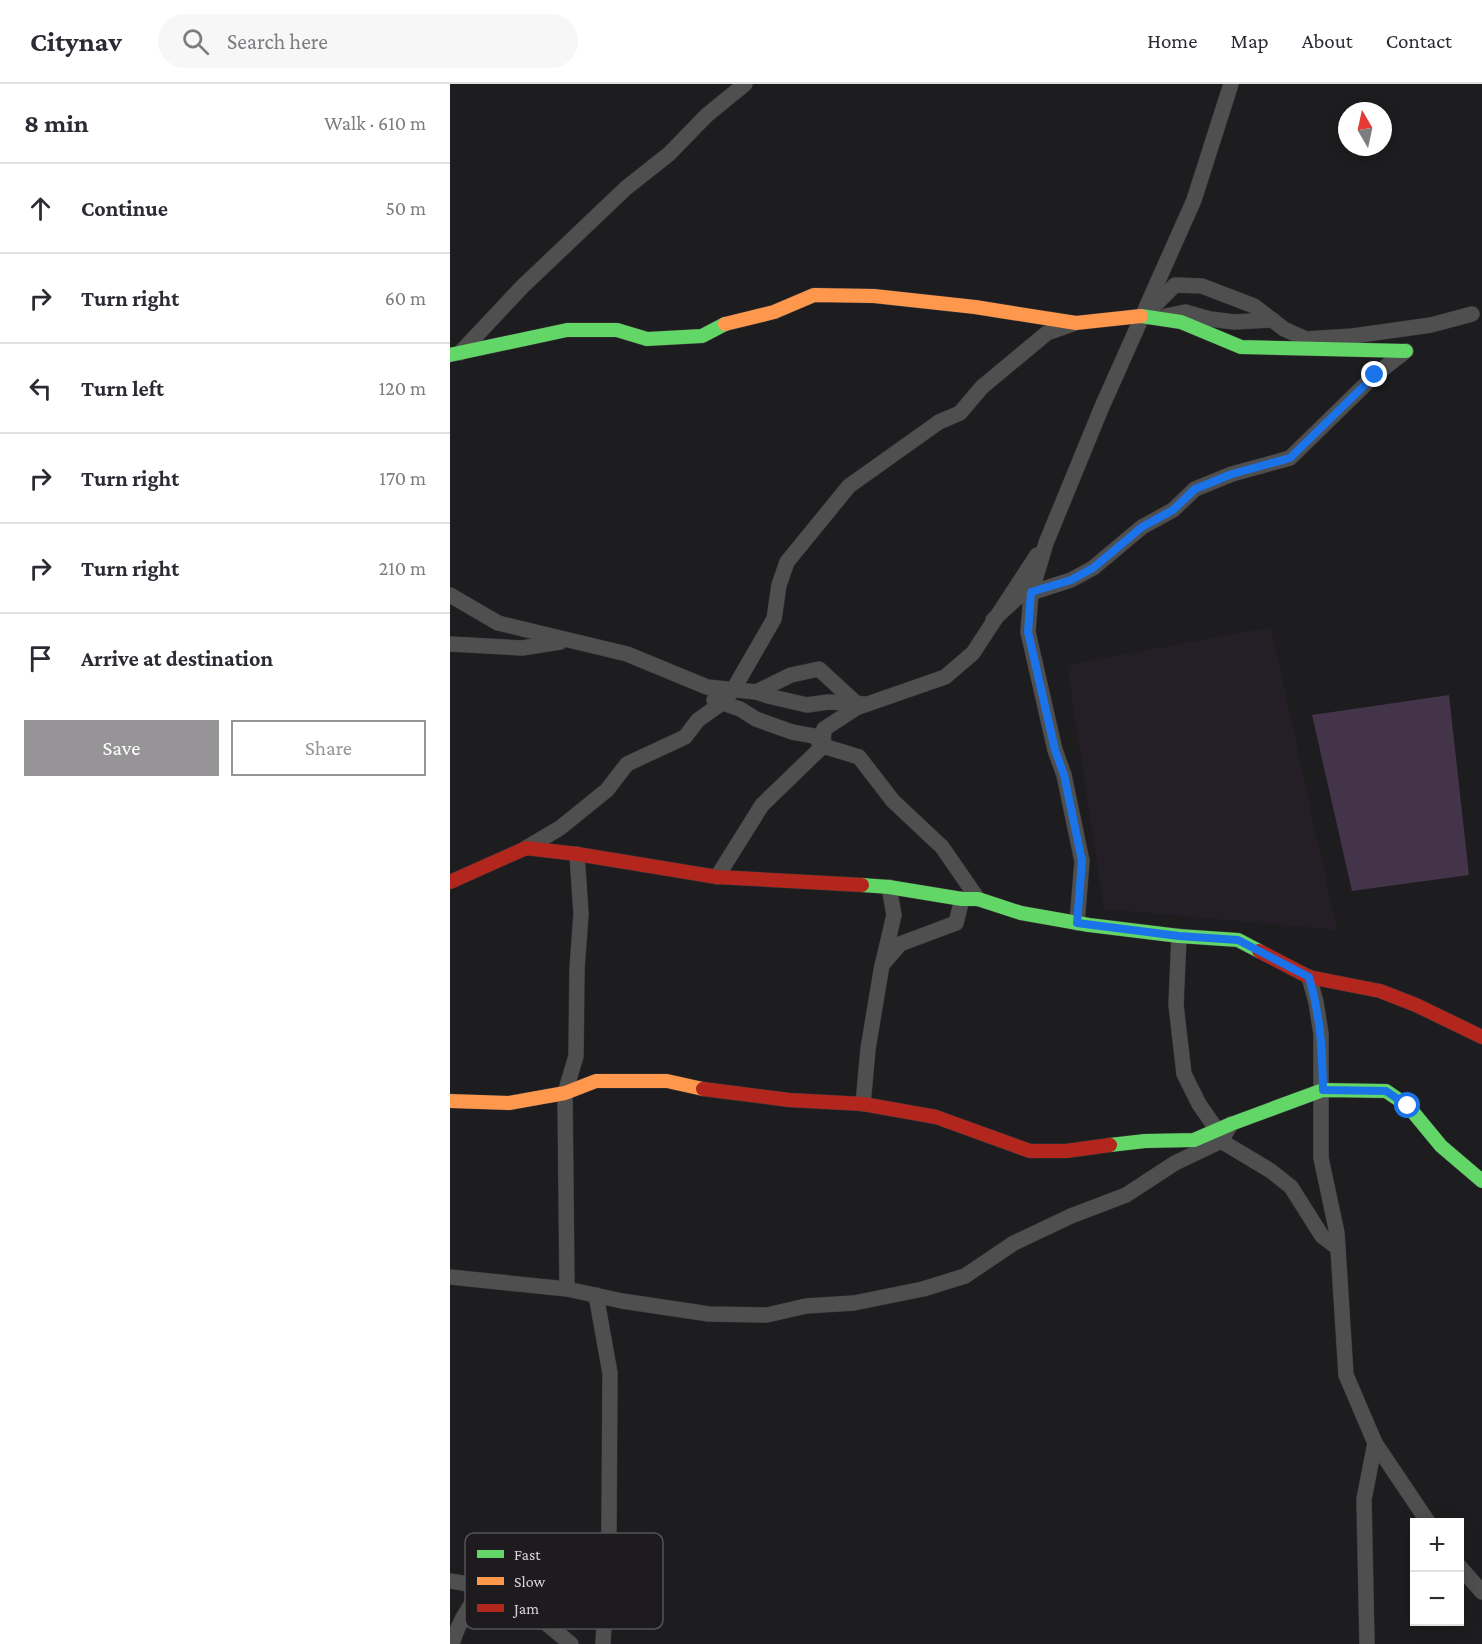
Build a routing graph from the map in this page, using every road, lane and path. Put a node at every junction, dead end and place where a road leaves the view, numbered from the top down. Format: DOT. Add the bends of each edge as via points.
graph roads {
  1 [pos="745,84"];
  2 [pos="1231,84"];
  3 [pos="1472,314"];
  4 [pos="1147,317"];
  5 [pos="1273,320"];
  6 [pos="1076,323"];
  7 [pos="1406,351"];
  8 [pos="454,355"];
  9 [pos="1046,543"];
  10 [pos="1031,592"];
  11 [pos="450,595"];
  12 [pos="993,620"];
  13 [pos="567,640"];
  14 [pos="450,644"];
  15 [pos="672,673"];
  16 [pos="733,690"];
  17 [pos="756,692"];
  18 [pos="722,703"];
  19 [pos="862,704"];
  20 [pos="824,746"];
  21 [pos="526,848"];
  22 [pos="576,854"];
  23 [pos="717,878"];
  24 [pos="450,882"];
  25 [pos="889,887"];
  26 [pos="962,899"];
  27 [pos="978,899"];
  28 [pos="1077,923"];
  29 [pos="1179,936"];
  30 [pos="882,965"];
  31 [pos="1309,977"];
  32 [pos="1482,1037"];
  33 [pos="1323,1090"];
  34 [pos="565,1094"];
  35 [pos="450,1101"];
  36 [pos="863,1104"];
  37 [pos="1223,1132"];
  38 [pos="1482,1181"];
  39 [pos="1338,1248"];
  40 [pos="450,1276"];
  41 [pos="567,1289"];
  42 [pos="596,1295"];
  43 [pos="1375,1443"];
  44 [pos="1425,1518"];
  45 [pos="609,1533"];
  46 [pos="1464,1572"];
  47 [pos="450,1581"];
  48 [pos="465,1584"];
  49 [pos="1482,1592"];
  50 [pos="465,1614"];
  51 [pos="553,1629"];
  52 [pos="604,1629"];
  53 [pos="453,1644"];
  54 [pos="571,1644"];
  55 [pos="603,1644"];
  56 [pos="1367,1644"];
  1 -- 8 [label="street" via="669,154 634,180"];
  2 -- 4 [label="street" via="1194,200"];
  3 -- 5 [label="street" via="1431,326 1306,339"];
  4 -- 5 [label="street" via="1185,312 1234,322"];
  4 -- 5 [label="street" via="1175,285 1202,286 1254,306"];
  4 -- 6 [label="street"];
  4 -- 7 [label="street" via="1181,322 1241,347"];
  4 -- 9 [label="street"];
  6 -- 8 [label="street" via="874,296 814,295 774,312 728,322 702,336 647,339 617,330 567,330"];
  6 -- 16 [label="street" via="1047,333 982,387 960,413 939,422 849,486 787,562 774,619"];
  7 -- 10 [label="street" via="1375,375 1290,458 1195,489 1173,510 1142,527 1093,568 1071,580"];
  9 -- 10 [label="street"];
  9 -- 12 [label="street"];
  10 -- 12 [label="street" via="1018,597"];
  10 -- 28 [label="street" via="1028,632 1082,861"];
  11 -- 13 [label="street" via="498,622"];
  12 -- 19 [label="street" via="973,653 945,677"];
  13 -- 14 [label="street" via="522,648"];
  13 -- 15 [label="street" via="627,654"];
  15 -- 16 [label="street" via="707,687"];
  15 -- 18 [label="street" via="694,691"];
  16 -- 17 [label="street"];
  16 -- 18 [label="street"];
  17 -- 19 [label="street" via="807,705"];
  17 -- 19 [label="street" via="791,675 819,669"];
  18 -- 20 [label="street" via="756,719 814,736"];
  18 -- 21 [label="street" via="698,720 684,738 627,764 607,790 568,822"];
  19 -- 20 [label="street" via="824,729"];
  20 -- 23 [label="street" via="762,805"];
  20 -- 27 [label="street" via="859,757 893,801 942,846"];
  21 -- 22 [label="street"];
  21 -- 24 [label="street"];
  22 -- 23 [label="street"];
  22 -- 34 [label="street" via="581,914 576,1056"];
  23 -- 25 [label="street"];
  25 -- 26 [label="street"];
  25 -- 30 [label="street" via="894,915"];
  26 -- 27 [label="street"];
  26 -- 30 [label="street" via="956,922 900,944"];
  27 -- 28 [label="street" via="1021,914"];
  28 -- 29 [label="street"];
  29 -- 31 [label="street" via="1238,940"];
  29 -- 37 [label="street" via="1176,1005 1184,1074 1199,1104"];
  30 -- 36 [label="street"];
  31 -- 32 [label="street" via="1380,992"];
  31 -- 33 [label="street" via="1321,1034"];
  33 -- 37 [label="street"];
  33 -- 38 [label="street" via="1386,1091 1408,1106 1441,1146"];
  33 -- 39 [label="street" via="1321,1158"];
  34 -- 35 [label="street" via="509,1103"];
  34 -- 36 [label="street" via="596,1082 667,1082 717,1092"];
  34 -- 41 [label="street"];
  36 -- 37 [label="street" via="936,1117 1030,1151 1194,1140"];
  37 -- 39 [label="street" via="1291,1187 1322,1236"];
  37 -- 42 [label="street" via="1126,1195 1014,1243 966,1276 923,1289 767,1315 709,1314"];
  39 -- 43 [label="street" via="1346,1375"];
  40 -- 41 [label="street"];
  41 -- 42 [label="street"];
  42 -- 45 [label="street" via="610,1373"];
  43 -- 44 [label="street"];
  43 -- 56 [label="street" via="1364,1499"];
  46 -- 49 [label="street"];
  47 -- 48 [label="street"];
  50 -- 53 [label="street"];
  51 -- 54 [label="street"];
  52 -- 55 [label="street"];
}
